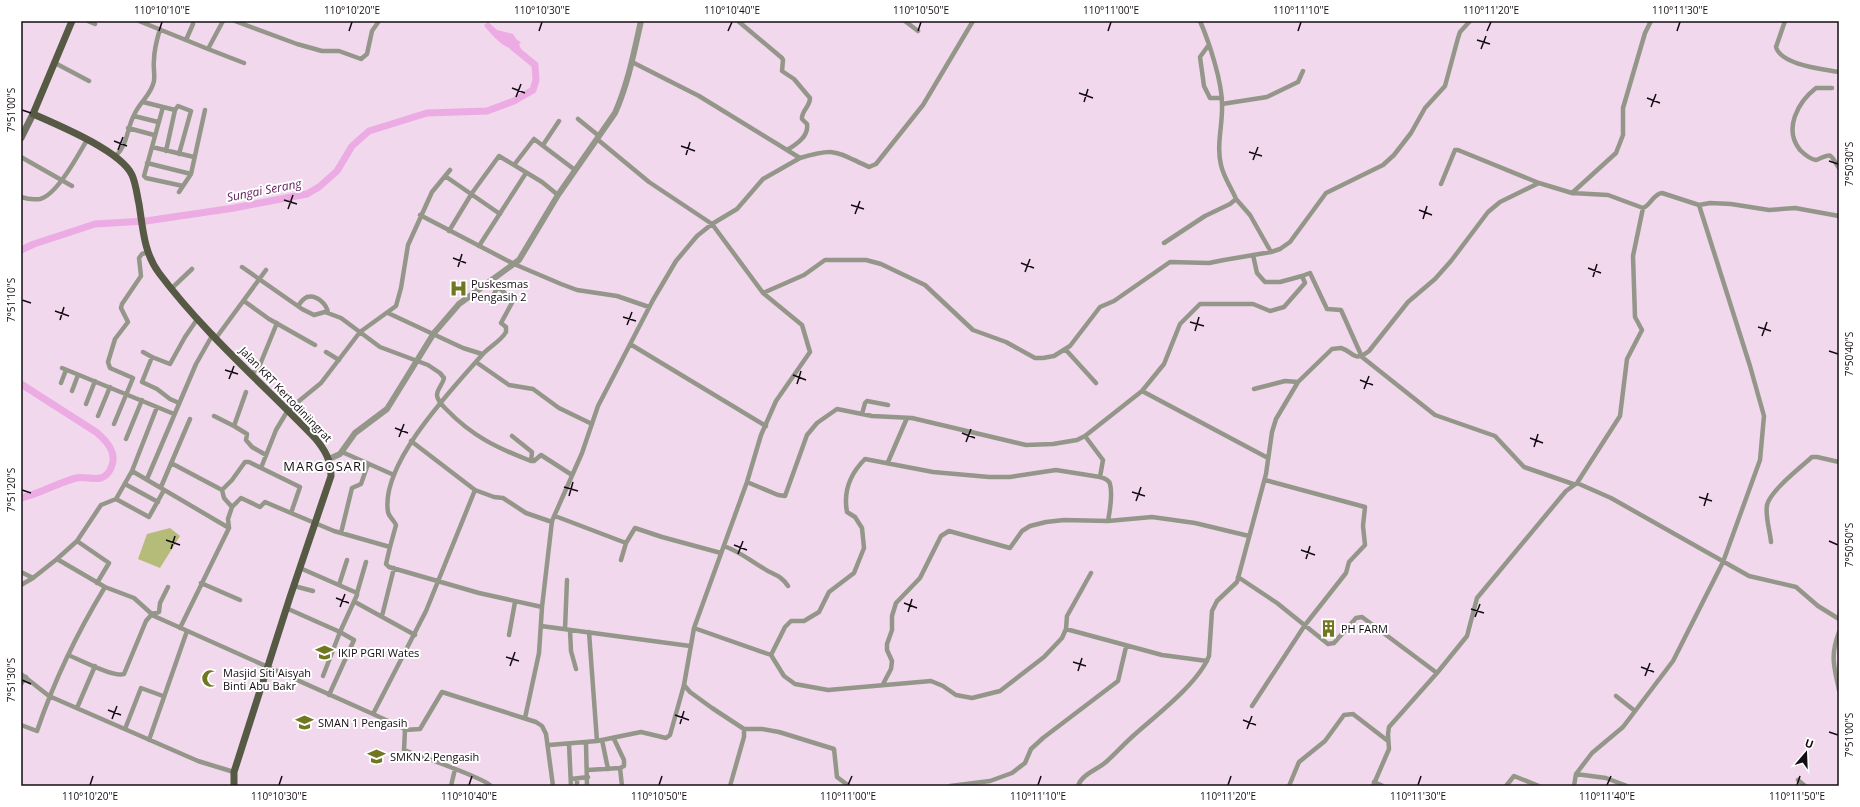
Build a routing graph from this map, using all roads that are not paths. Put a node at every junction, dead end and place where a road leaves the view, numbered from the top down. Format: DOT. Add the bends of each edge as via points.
graph roads {
  1 [pos="72,21"];
  2 [pos="88,21"];
  3 [pos="139,21"];
  4 [pos="223,21"];
  5 [pos="235,21"];
  6 [pos="379,21"];
  7 [pos="641,21"];
  8 [pos="738,21"];
  9 [pos="905,21"];
  10 [pos="973,21"];
  11 [pos="1200,21"];
  12 [pos="1470,21"];
  13 [pos="1651,21"];
  14 [pos="1785,21"];
  15 [pos="94,24"];
  16 [pos="193,24"];
  17 [pos="160,30"];
  18 [pos="918,30"];
  19 [pos="186,40"];
  20 [pos="1208,46"];
  21 [pos="208,48"];
  22 [pos="632,62"];
  23 [pos="55,63"];
  24 [pos="244,63"];
  25 [pos="1303,71"];
  26 [pos="1839,72"];
  27 [pos="89,81"];
  28 [pos="1832,88"];
  29 [pos="1222,98"];
  30 [pos="143,102"];
  31 [pos="1222,104"];
  32 [pos="163,107"];
  33 [pos="175,110"];
  34 [pos="205,110"];
  35 [pos="33,114"];
  36 [pos="134,116"];
  37 [pos="578,119"];
  38 [pos="559,121"];
  39 [pos="158,122"];
  40 [pos="128,128"];
  41 [pos="154,135"];
  42 [pos="21,138"];
  43 [pos="598,138"];
  44 [pos="87,140"];
  45 [pos="543,146"];
  46 [pos="152,147"];
  47 [pos="788,150"];
  48 [pos="166,151"];
  49 [pos="179,154"];
  50 [pos="21,157"];
  51 [pos="115,157"];
  52 [pos="194,157"];
  53 [pos="800,158"];
  54 [pos="147,163"];
  55 [pos="514,165"];
  56 [pos="1839,168"];
  57 [pos="450,170"];
  58 [pos="575,170"];
  59 [pos="526,173"];
  60 [pos="190,174"];
  61 [pos="445,176"];
  62 [pos="62,180"];
  63 [pos="1539,183"];
  64 [pos="1441,184"];
  65 [pos="72,186"];
  66 [pos="183,186"];
  67 [pos="179,192"];
  68 [pos="472,193"];
  69 [pos="1572,193"];
  70 [pos="558,195"];
  71 [pos="21,197"];
  72 [pos="1236,199"];
  73 [pos="1699,205"];
  74 [pos="1643,208"];
  75 [pos="500,214"];
  76 [pos="420,215"];
  77 [pos="1839,216"];
  78 [pos="712,224"];
  79 [pos="449,231"];
  80 [pos="1164,244"];
  81 [pos="479,246"];
  82 [pos="148,252"];
  83 [pos="1271,252"];
  84 [pos="1253,255"];
  85 [pos="514,264"];
  86 [pos="242,267"];
  87 [pos="192,269"];
  88 [pos="266,270"];
  89 [pos="1302,276"];
  90 [pos="260,280"];
  91 [pos="491,280"];
  92 [pos="498,286"];
  93 [pos="172,288"];
  94 [pos="763,293"];
  95 [pos="244,301"];
  96 [pos="490,302"];
  97 [pos="298,306"];
  98 [pos="649,307"];
  99 [pos="388,312"];
  100 [pos="328,313"];
  101 [pos="198,318"];
  102 [pos="277,323"];
  103 [pos="360,332"];
  104 [pos="434,333"];
  105 [pos="214,336"];
  106 [pos="630,344"];
  107 [pos="315,345"];
  108 [pos="1066,350"];
  109 [pos="143,352"];
  110 [pos="326,352"];
  111 [pos="482,354"];
  112 [pos="152,357"];
  113 [pos="1362,357"];
  114 [pos="339,360"];
  115 [pos="417,360"];
  116 [pos="476,362"];
  117 [pos="251,373"];
  118 [pos="78,374"];
  119 [pos="133,378"];
  120 [pos="95,381"];
  121 [pos="142,382"];
  122 [pos="1298,382"];
  123 [pos="61,383"];
  124 [pos="1096,383"];
  125 [pos="110,387"];
  126 [pos="1254,389"];
  127 [pos="72,391"];
  128 [pos="1142,391"];
  129 [pos="246,392"];
  130 [pos="126,394"];
  131 [pos="142,400"];
  132 [pos="179,403"];
  133 [pos="440,403"];
  134 [pos="86,404"];
  135 [pos="888,405"];
  136 [pos="157,407"];
  137 [pos="288,410"];
  138 [pos="174,414"];
  139 [pos="862,414"];
  140 [pos="98,416"];
  141 [pos="214,416"];
  142 [pos="907,418"];
  143 [pos="190,419"];
  144 [pos="114,424"];
  145 [pos="592,424"];
  146 [pos="234,426"];
  147 [pos="766,426"];
  148 [pos="512,436"];
  149 [pos="1085,436"];
  150 [pos="126,438"];
  151 [pos="411,441"];
  152 [pos="342,452"];
  153 [pos="266,455"];
  154 [pos="1268,458"];
  155 [pos="329,459"];
  156 [pos="531,461"];
  157 [pos="888,462"];
  158 [pos="1839,462"];
  159 [pos="171,463"];
  160 [pos="368,464"];
  161 [pos="260,468"];
  162 [pos="132,470"];
  163 [pos="394,475"];
  164 [pos="572,475"];
  165 [pos="1100,477"];
  166 [pos="147,479"];
  167 [pos="1265,480"];
  168 [pos="747,482"];
  169 [pos="125,484"];
  170 [pos="1575,484"];
  171 [pos="162,489"];
  172 [pos="222,490"];
  173 [pos="474,490"];
  174 [pos="116,499"];
  175 [pos="158,502"];
  176 [pos="232,507"];
  177 [pos="291,513"];
  178 [pos="554,516"];
  179 [pos="1108,521"];
  180 [pos="552,522"];
  181 [pos="315,523"];
  182 [pos="228,528"];
  183 [pos="341,533"];
  184 [pos="1249,536"];
  185 [pos="77,541"];
  186 [pos="1771,542"];
  187 [pos="626,543"];
  188 [pos="724,546"];
  189 [pos="390,547"];
  190 [pos="721,553"];
  191 [pos="57,559"];
  192 [pos="347,560"];
  193 [pos="621,560"];
  194 [pos="366,562"];
  195 [pos="1723,562"];
  196 [pos="300,568"];
  197 [pos="394,568"];
  198 [pos="21,572"];
  199 [pos="1091,573"];
  200 [pos="1238,577"];
  201 [pos="33,578"];
  202 [pos="567,580"];
  203 [pos="438,581"];
  204 [pos="97,583"];
  205 [pos="201,583"];
  206 [pos="21,585"];
  207 [pos="339,585"];
  208 [pos="294,586"];
  209 [pos="788,586"];
  210 [pos="105,587"];
  211 [pos="168,587"];
  212 [pos="313,591"];
  213 [pos="357,593"];
  214 [pos="240,600"];
  215 [pos="355,602"];
  216 [pos="515,602"];
  217 [pos="542,607"];
  218 [pos="286,608"];
  219 [pos="152,614"];
  220 [pos="382,616"];
  221 [pos="1839,619"];
  222 [pos="1305,625"];
  223 [pos="541,626"];
  224 [pos="180,628"];
  225 [pos="694,628"];
  226 [pos="1066,629"];
  227 [pos="567,630"];
  228 [pos="187,631"];
  229 [pos="340,632"];
  230 [pos="589,632"];
  231 [pos="1839,632"];
  232 [pos="414,635"];
  233 [pos="509,635"];
  234 [pos="690,646"];
  235 [pos="1126,646"];
  236 [pos="68,655"];
  237 [pos="771,655"];
  238 [pos="1207,661"];
  239 [pos="95,666"];
  240 [pos="268,668"];
  241 [pos="576,669"];
  242 [pos="1437,673"];
  243 [pos="23,676"];
  244 [pos="323,676"];
  245 [pos="21,684"];
  246 [pos="684,684"];
  247 [pos="883,684"];
  248 [pos="1839,690"];
  249 [pos="329,695"];
  250 [pos="48,696"];
  251 [pos="163,696"];
  252 [pos="1616,696"];
  253 [pos="1252,706"];
  254 [pos="77,708"];
  255 [pos="1635,710"];
  256 [pos="374,714"];
  257 [pos="525,718"];
  258 [pos="21,725"];
  259 [pos="125,729"];
  260 [pos="744,729"];
  261 [pos="405,730"];
  262 [pos="614,739"];
  263 [pos="149,740"];
  264 [pos="600,741"];
  265 [pos="1388,741"];
  266 [pos="586,743"];
  267 [pos="569,744"];
  268 [pos="549,745"];
  269 [pos="608,768"];
  270 [pos="620,768"];
  271 [pos="455,770"];
  272 [pos="588,770"];
  273 [pos="234,772"];
  274 [pos="1576,774"];
  275 [pos="588,778"];
  276 [pos="577,779"];
  277 [pos="571,780"];
  278 [pos="1798,780"];
  279 [pos="232,784"];
  280 [pos="1374,784"];
  281 [pos="450,786"];
  282 [pos="491,786"];
  283 [pos="554,786"];
  284 [pos="571,786"];
  285 [pos="577,786"];
  286 [pos="587,786"];
  287 [pos="622,786"];
  288 [pos="730,786"];
  289 [pos="849,786"];
  290 [pos="950,786"];
  291 [pos="1078,786"];
  292 [pos="1289,786"];
  293 [pos="1383,786"];
  294 [pos="1506,786"];
  295 [pos="1539,786"];
  296 [pos="1574,786"];
  297 [pos="1627,786"];
  298 [pos="1805,786"];
  1 -- 23 [label="main road"];
  2 -- 15 [label="street"];
  3 -- 17 [label="street"];
  4 -- 21 [label="street"];
  5 -- 6 [label="street" via="297,44 322,51 339,51 361,59 366,54 372,31"];
  7 -- 22 [label="street"];
  8 -- 47 [label="street" via="782,58 782,71 794,79 810,98 801,116 807,124 806,134"];
  9 -- 18 [label="street"];
  10 -- 53 [label="street" via="923,104 876,164 868,166 841,153 823,151"];
  11 -- 20 [label="street"];
  12 -- 83 [label="street" via="1460,32 1445,86 1425,108 1411,133 1394,155 1383,165 1326,193 1290,242"];
  13 -- 69 [label="street" via="1645,33 1623,108 1623,135 1616,153"];
  14 -- 26 [label="street" via="1776,47 1783,58"];
  16 -- 19 [label="street"];
  17 -- 19 [label="street"];
  17 -- 30 [label="street" via="154,57 154,82"];
  19 -- 21 [label="street"];
  20 -- 29 [label="street"];
  20 -- 29 [label="street" via="1200,57 1204,86 1210,98"];
  21 -- 24 [label="street"];
  22 -- 43 [label="street" via="618,106"];
  22 -- 47 [label="street" via="698,96"];
  23 -- 27 [label="street"];
  23 -- 35 [label="main road"];
  25 -- 31 [label="street" via="1298,82 1267,97"];
  28 -- 56 [label="street" via="1816,88 1804,99 1796,112 1793,133 1796,144 1806,155 1816,160 1830,155"];
  29 -- 31 [label="street"];
  30 -- 32 [label="street"];
  30 -- 36 [label="street"];
  31 -- 72 [label="street" via="1219,136 1221,164"];
  32 -- 33 [label="street"];
  32 -- 39 [label="street"];
  33 -- 48 [label="street"];
  33 -- 49 [label="street" via="178,106 191,111"];
  34 -- 52 [label="street"];
  35 -- 42 [label="main road"];
  35 -- 44 [label="main road, Jalan KRT Kertodiniingrat"];
  36 -- 39 [label="street"];
  36 -- 40 [label="street"];
  37 -- 43 [label="street"];
  38 -- 45 [label="street"];
  39 -- 41 [label="street"];
  40 -- 41 [label="street"];
  40 -- 51 [label="street" via="124,146"];
  41 -- 46 [label="street"];
  43 -- 58 [label="street"];
  43 -- 78 [label="street" via="649,182"];
  44 -- 51 [label="main road, Jalan KRT Kertodiniingrat"];
  44 -- 62 [label="street"];
  45 -- 55 [label="street" via="534,138"];
  45 -- 58 [label="street"];
  46 -- 48 [label="street"];
  46 -- 54 [label="street"];
  47 -- 53 [label="street"];
  48 -- 49 [label="street"];
  49 -- 52 [label="street"];
  50 -- 62 [label="street"];
  51 -- 82 [label="main road, Jalan KRT Kertodiniingrat" via="132,174 141,229"];
  52 -- 60 [label="street"];
  53 -- 78 [label="street" via="763,179 737,209"];
  54 -- 60 [label="street"];
  54 -- 66 [label="street" via="144,176 146,178"];
  55 -- 59 [label="street"];
  55 -- 68 [label="street" via="499,156"];
  57 -- 61 [label="street"];
  58 -- 70 [label="street"];
  59 -- 70 [label="street"];
  59 -- 75 [label="street"];
  60 -- 66 [label="street"];
  61 -- 68 [label="street"];
  61 -- 76 [label="street" via="432,192"];
  62 -- 65 [label="street"];
  62 -- 71 [label="street" via="49,194 40,199"];
  63 -- 64 [label="street" via="1455,150"];
  63 -- 69 [label="street"];
  63 -- 113 [label="street" via="1500,202 1488,212 1451,261 1408,302 1375,345"];
  66 -- 67 [label="street"];
  68 -- 75 [label="street"];
  68 -- 79 [label="street"];
  69 -- 74 [label="street" via="1608,195"];
  70 -- 85 [label="street" via="519,260"];
  72 -- 80 [label="street" via="1204,216"];
  72 -- 83 [label="street" via="1250,215"];
  73 -- 74 [label="street" via="1662,193 1657,194 1648,207"];
  73 -- 77 [label="street" via="1731,204 1769,210 1795,208"];
  73 -- 195 [label="street" via="1764,416 1760,460"];
  74 -- 170 [label="street" via="1633,256 1636,317 1642,330 1628,359 1620,416"];
  75 -- 81 [label="street"];
  76 -- 79 [label="street"];
  76 -- 99 [label="street" via="405,256 397,303"];
  78 -- 94 [label="street"];
  78 -- 98 [label="street" via="697,236 676,261"];
  79 -- 81 [label="street"];
  81 -- 85 [label="street"];
  82 -- 93 [label="main road, Jalan KRT Kertodiniingrat" via="150,260"];
  82 -- 119 [label="street" via="139,258 141,276 122,304 121,308 128,322 115,339 107,364 110,368"];
  83 -- 84 [label="street"];
  84 -- 89 [label="street" via="1257,274 1265,282 1280,282"];
  84 -- 108 [label="street" via="1209,263 1177,261 1164,265 1114,301 1100,307"];
  85 -- 91 [label="street"];
  85 -- 98 [label="street" via="577,290 617,296"];
  86 -- 90 [label="street"];
  87 -- 93 [label="street"];
  88 -- 90 [label="street"];
  89 -- 113 [label="street" via="1310,273 1327,309 1342,310"];
  89 -- 128 [label="street" via="1305,283 1284,307 1270,311 1253,304 1200,304 1180,324 1164,364"];
  90 -- 95 [label="street"];
  90 -- 97 [label="street"];
  91 -- 92 [label="street"];
  91 -- 104 [label="street" via="458,304"];
  92 -- 96 [label="street"];
  92 -- 111 [label="street" via="513,302 501,323 506,328 504,334"];
  93 -- 101 [label="main road, Jalan KRT Kertodiniingrat"];
  94 -- 108 [label="street" via="804,275 825,260 866,260 881,264 925,285 973,330 1002,340 1039,358 1054,356"];
  94 -- 147 [label="street" via="802,325 810,350 808,358 776,401"];
  95 -- 102 [label="street"];
  95 -- 105 [label="street"];
  97 -- 100 [label="street" via="314,315"];
  97 -- 100 [label="street" via="307,297 313,297 323,303"];
  98 -- 106 [label="street"];
  99 -- 103 [label="street"];
  99 -- 104 [label="street"];
  100 -- 103 [label="street" via="341,318"];
  101 -- 105 [label="main road, Jalan KRT Kertodiniingrat"];
  101 -- 112 [label="street" via="170,364"];
  102 -- 107 [label="street"];
  102 -- 117 [label="street" via="259,367"];
  103 -- 114 [label="street"];
  103 -- 115 [label="street" via="380,347"];
  104 -- 111 [label="street" via="463,348"];
  104 -- 115 [label="street"];
  105 -- 117 [label="main road, Jalan KRT Kertodiniingrat"];
  105 -- 132 [label="street" via="199,358"];
  106 -- 145 [label="street" via="598,406"];
  106 -- 147 [label="street"];
  108 -- 124 [label="street"];
  109 -- 112 [label="street"];
  110 -- 114 [label="street"];
  111 -- 116 [label="street"];
  112 -- 121 [label="street"];
  113 -- 122 [label="street" via="1356,357 1341,348 1332,349"];
  113 -- 170 [label="street" via="1435,414 1495,436 1524,467"];
  114 -- 137 [label="street" via="321,383"];
  115 -- 133 [label="street" via="442,375 443,381 437,392"];
  115 -- 152 [label="street" via="386,409 356,433"];
  116 -- 133 [label="street"];
  116 -- 145 [label="street" via="510,386 533,389 556,407"];
  117 -- 137 [label="main road, Jalan KRT Kertodiniingrat"];
  118 -- 120 [label="street"];
  118 -- 123 [label="street" via="64,369"];
  118 -- 127 [label="street"];
  119 -- 121 [label="street"];
  119 -- 130 [label="street"];
  120 -- 125 [label="street"];
  120 -- 134 [label="street"];
  121 -- 132 [label="street"];
  122 -- 126 [label="street" via="1285,381"];
  122 -- 154 [label="street" via="1272,428"];
  125 -- 130 [label="street"];
  125 -- 140 [label="street"];
  128 -- 149 [label="street"];
  128 -- 154 [label="street"];
  129 -- 146 [label="street"];
  130 -- 131 [label="street"];
  130 -- 144 [label="street"];
  131 -- 136 [label="street"];
  131 -- 150 [label="street"];
  132 -- 138 [label="street"];
  133 -- 151 [label="street"];
  133 -- 156 [label="street" via="476,436"];
  135 -- 139 [label="street" via="867,401"];
  136 -- 138 [label="street"];
  136 -- 162 [label="street"];
  137 -- 153 [label="street"];
  137 -- 155 [label="main road, Jalan KRT Kertodiniingrat" via="323,447"];
  138 -- 166 [label="street"];
  139 -- 142 [label="street"];
  139 -- 168 [label="street" via="837,409 813,426 805,439 785,496 779,496"];
  141 -- 146 [label="street"];
  142 -- 149 [label="street" via="1030,445 1065,443"];
  142 -- 157 [label="street"];
  143 -- 159 [label="street"];
  145 -- 164 [label="street"];
  146 -- 153 [label="street" via="247,434 246,440 252,447"];
  147 -- 168 [label="street"];
  148 -- 156 [label="street" via="532,452"];
  149 -- 165 [label="street" via="1103,460"];
  151 -- 163 [label="street"];
  151 -- 173 [label="street"];
  152 -- 155 [label="street"];
  152 -- 160 [label="street"];
  153 -- 161 [label="street"];
  154 -- 167 [label="street"];
  155 -- 181 [label="main road, Jalan KRT Kertodiniingrat" via="331,476"];
  156 -- 164 [label="street" via="541,455"];
  157 -- 165 [label="street" via="933,472 989,477 1010,477 1056,470"];
  157 -- 237 [label="street" via="865,459 847,488 844,499 847,512 855,517 862,528 864,548 854,573 829,592 819,612 804,621 791,620"];
  158 -- 186 [label="street" via="1812,457 1770,498 1767,507"];
  159 -- 171 [label="street"];
  159 -- 172 [label="street"];
  160 -- 163 [label="street"];
  160 -- 183 [label="street" via="361,484 352,490"];
  161 -- 172 [label="street" via="244,462"];
  161 -- 177 [label="street" via="300,487"];
  162 -- 166 [label="street"];
  162 -- 169 [label="street"];
  163 -- 189 [label="street" via="389,492 388,510 396,528"];
  164 -- 178 [label="street"];
  165 -- 179 [label="street" via="1107,479 1110,484 1111,504"];
  166 -- 171 [label="street"];
  167 -- 184 [label="street"];
  167 -- 222 [label="street" via="1365,508 1365,545 1349,562 1346,573"];
  168 -- 188 [label="street"];
  169 -- 174 [label="street"];
  169 -- 175 [label="street"];
  170 -- 195 [label="street" via="1611,498"];
  170 -- 242 [label="street" via="1566,491 1477,598 1467,636"];
  171 -- 175 [label="street"];
  171 -- 182 [label="street"];
  172 -- 176 [label="street" via="227,504"];
  173 -- 180 [label="street" via="503,498 526,513"];
  173 -- 203 [label="street"];
  174 -- 175 [label="street" via="149,517"];
  174 -- 185 [label="street" via="99,508"];
  176 -- 177 [label="street" via="241,498 260,507 264,502"];
  176 -- 182 [label="street"];
  177 -- 181 [label="street"];
  178 -- 180 [label="street"];
  178 -- 187 [label="street"];
  179 -- 184 [label="street" via="1152,517"];
  179 -- 247 [label="street" via="1046,522 1030,526 1022,531 1010,548 949,531 941,536 920,578 896,603 887,644 892,661"];
  180 -- 217 [label="street"];
  181 -- 183 [label="street"];
  181 -- 196 [label="main road, Jalan KRT Kertodiniingrat"];
  182 -- 205 [label="street"];
  183 -- 189 [label="street"];
  184 -- 200 [label="street"];
  185 -- 191 [label="street"];
  185 -- 204 [label="street" via="109,564"];
  187 -- 190 [label="street" via="634,529 639,528"];
  187 -- 193 [label="street"];
  188 -- 190 [label="street"];
  188 -- 209 [label="street" via="780,576"];
  189 -- 197 [label="street" via="386,564"];
  190 -- 225 [label="street"];
  191 -- 201 [label="street"];
  191 -- 204 [label="street"];
  192 -- 207 [label="street"];
  194 -- 213 [label="street"];
  195 -- 221 [label="street" via="1754,578 1796,587 1818,606"];
  195 -- 255 [label="street" via="1673,661"];
  196 -- 207 [label="street"];
  196 -- 208 [label="main road, Jalan KRT Kertodiniingrat"];
  197 -- 203 [label="street"];
  197 -- 220 [label="street"];
  198 -- 201 [label="street"];
  199 -- 226 [label="street" via="1067,616"];
  200 -- 222 [label="street"];
  200 -- 238 [label="street" via="1236,584 1217,601 1212,611"];
  201 -- 206 [label="street"];
  202 -- 227 [label="street"];
  203 -- 216 [label="street"];
  203 -- 232 [label="street"];
  204 -- 210 [label="street"];
  205 -- 214 [label="street"];
  205 -- 224 [label="street"];
  207 -- 213 [label="street"];
  208 -- 212 [label="street"];
  208 -- 218 [label="main road, Jalan KRT Kertodiniingrat"];
  210 -- 219 [label="street" via="134,598"];
  210 -- 236 [label="street"];
  211 -- 219 [label="street" via="160,603 160,610"];
  213 -- 215 [label="street"];
  215 -- 220 [label="street"];
  215 -- 229 [label="street"];
  216 -- 217 [label="street"];
  216 -- 233 [label="street"];
  217 -- 223 [label="street"];
  218 -- 229 [label="street"];
  218 -- 240 [label="main road, Jalan KRT Kertodiniingrat"];
  219 -- 224 [label="street"];
  219 -- 239 [label="street" via="146,621 124,674 118,675"];
  220 -- 232 [label="street"];
  222 -- 242 [label="street" via="1331,644 1356,618 1362,617"];
  222 -- 253 [label="street"];
  223 -- 227 [label="street"];
  223 -- 257 [label="street" via="539,653"];
  224 -- 228 [label="street"];
  225 -- 234 [label="street"];
  225 -- 237 [label="street"];
  226 -- 235 [label="street"];
  226 -- 247 [label="street" via="1062,638 1044,657 1000,691 972,698 956,695 931,681"];
  227 -- 230 [label="street"];
  227 -- 241 [label="street"];
  228 -- 240 [label="street"];
  228 -- 251 [label="street"];
  229 -- 244 [label="street"];
  229 -- 249 [label="street" via="354,641"];
  230 -- 234 [label="street"];
  230 -- 264 [label="street"];
  231 -- 248 [label="street" via="1833,655"];
  232 -- 256 [label="street"];
  234 -- 246 [label="street"];
  235 -- 238 [label="street" via="1162,655"];
  235 -- 290 [label="street" via="1118,681 1043,738 1031,749 1025,763 1012,773 990,781"];
  236 -- 239 [label="street"];
  236 -- 250 [label="street"];
  237 -- 247 [label="street" via="784,676 795,684 828,690"];
  238 -- 291 [label="street" via="1190,684 1109,759 1089,773"];
  239 -- 254 [label="street"];
  240 -- 249 [label="street"];
  240 -- 273 [label="main road, Jalan KRT Kertodiniingrat"];
  242 -- 265 [label="street" via="1389,727"];
  243 -- 245 [label="street"];
  243 -- 250 [label="street"];
  246 -- 260 [label="street" via="690,692"];
  246 -- 262 [label="street" via="668,738 641,732"];
  249 -- 256 [label="street"];
  250 -- 254 [label="street"];
  250 -- 258 [label="street" via="37,731"];
  251 -- 259 [label="street" via="141,688"];
  251 -- 263 [label="street"];
  252 -- 255 [label="street"];
  254 -- 259 [label="street"];
  255 -- 274 [label="street" via="1618,731 1592,753"];
  256 -- 261 [label="street"];
  257 -- 261 [label="street" via="442,692 420,729"];
  257 -- 268 [label="street" via="542,726"];
  259 -- 263 [label="street"];
  260 -- 288 [label="street"];
  260 -- 289 [label="street" via="779,732 834,749 837,777"];
  261 -- 271 [label="street" via="404,750"];
  262 -- 264 [label="street"];
  262 -- 270 [label="street" via="625,762"];
  263 -- 273 [label="street" via="198,761"];
  264 -- 266 [label="street"];
  264 -- 269 [label="street"];
  265 -- 280 [label="street" via="1389,749"];
  265 -- 292 [label="street" via="1353,714 1344,715 1325,741 1299,762"];
  266 -- 267 [label="street"];
  266 -- 272 [label="street"];
  267 -- 268 [label="street"];
  267 -- 277 [label="street"];
  268 -- 283 [label="street"];
  269 -- 270 [label="street"];
  269 -- 272 [label="street"];
  270 -- 287 [label="street"];
  271 -- 281 [label="street"];
  271 -- 282 [label="street"];
  272 -- 275 [label="street"];
  273 -- 279 [label="main road, Jalan KRT Kertodiniingrat"];
  274 -- 296 [label="street"];
  274 -- 297 [label="street" via="1606,778"];
  275 -- 276 [label="street"];
  275 -- 286 [label="street"];
  276 -- 277 [label="street"];
  276 -- 285 [label="street"];
  277 -- 284 [label="street"];
  278 -- 298 [label="street"];
  280 -- 293 [label="street"];
  294 -- 295 [label="street" via="1514,776"];
}
